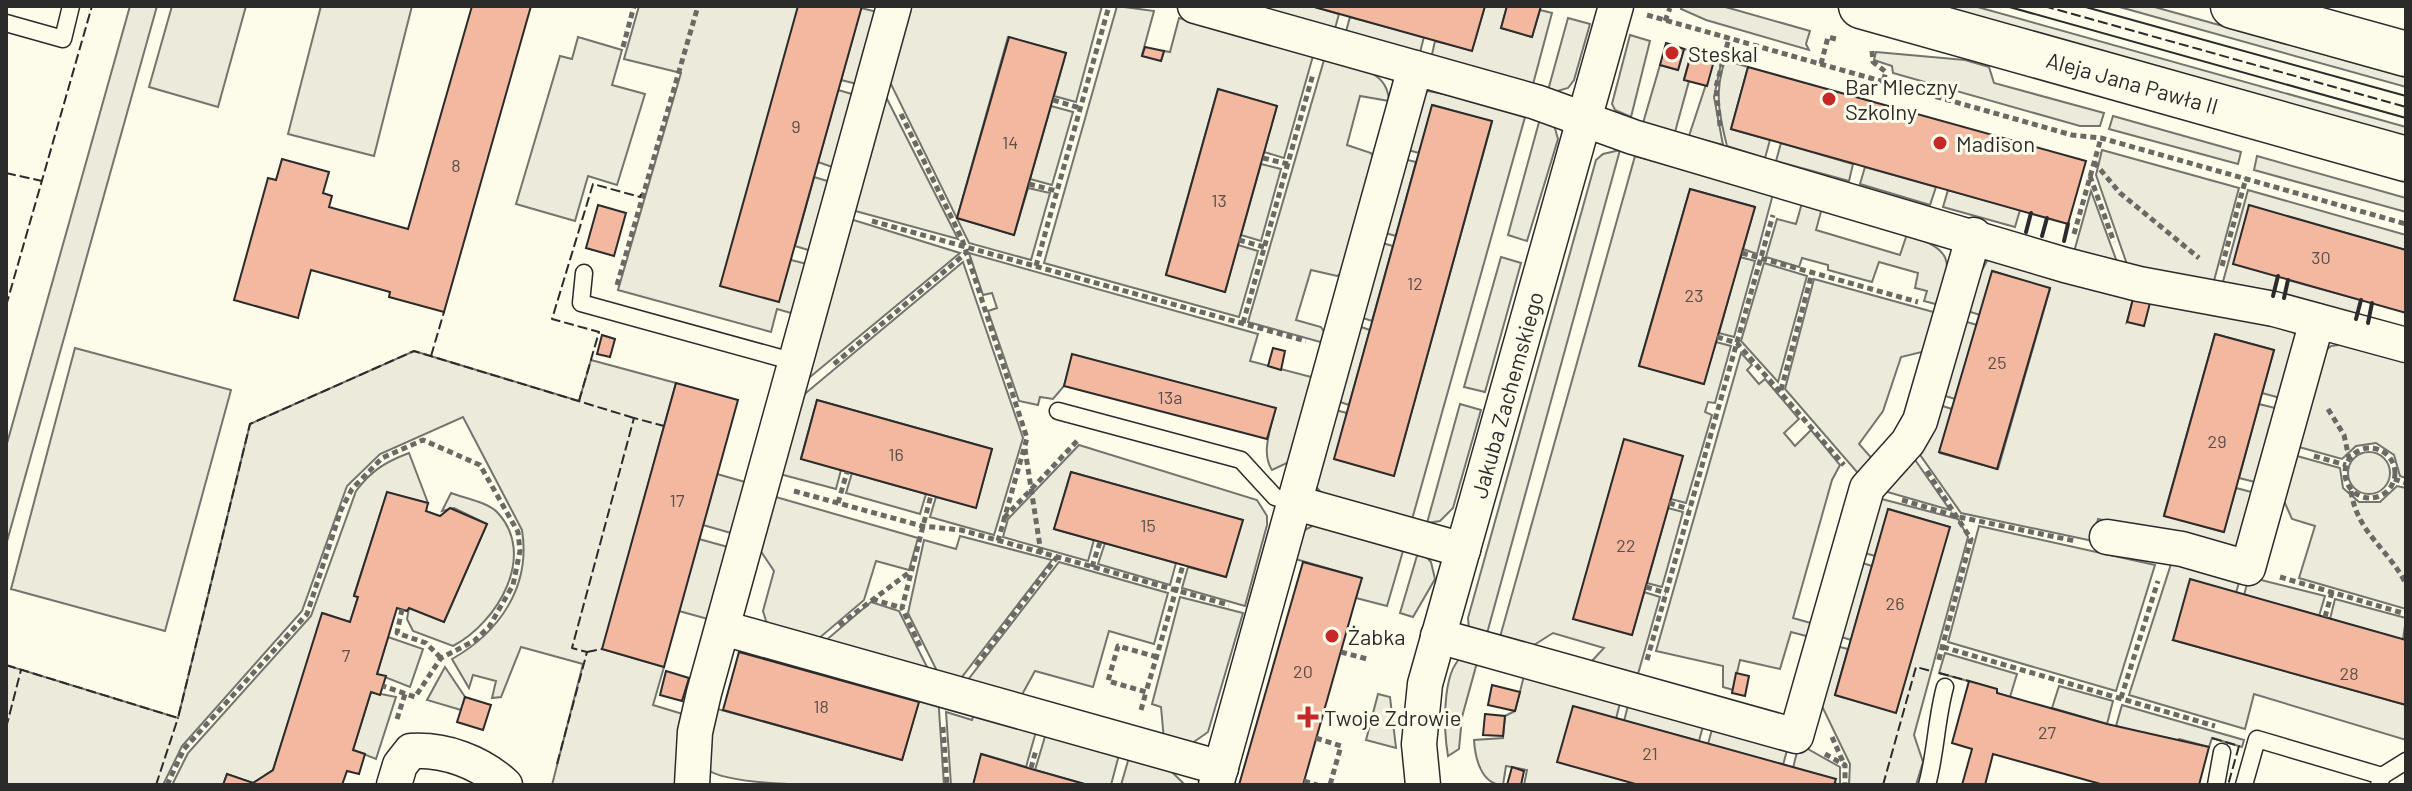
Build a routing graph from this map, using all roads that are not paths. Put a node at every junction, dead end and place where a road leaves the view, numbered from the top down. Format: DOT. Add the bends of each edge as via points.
graph roads {
  1 [pos="71,6"];
  2 [pos="894,6"];
  3 [pos="1195,6"];
  4 [pos="1861,6"];
  5 [pos="2233,6"];
  6 [pos="1630,10"];
  7 [pos="6,23"];
  8 [pos="2406,54"];
  9 [pos="1415,68"];
  10 [pos="1584,118"];
  11 [pos="2406,159"];
  12 [pos="1974,235"];
  13 [pos="584,273"];
  14 [pos="2317,321"];
  15 [pos="2406,345"];
  16 [pos="795,362"];
  17 [pos="1058,411"];
  18 [pos="1296,503"];
  19 [pos="2092,539"];
  20 [pos="1463,550"];
  21 [pos="723,628"];
  22 [pos="1438,636"];
  23 [pos="1945,687"];
  24 [pos="2222,752"];
  25 [pos="2406,761"];
  26 [pos="1218,777"];
  27 [pos="2380,780"];
  28 [pos="394,785"];
  29 [pos="505,785"];
  30 [pos="692,785"];
  31 [pos="1423,785"];
  32 [pos="1927,785"];
  33 [pos="2216,785"];
  34 [pos="2244,785"];
  1 -- 7 [label="lane" via="63,39"];
  2 -- 16 [label="street"];
  3 -- 9 [label="street"];
  4 -- 11 [label="main road, Aleja Jana Pawła II"];
  5 -- 8 [label="main road"];
  6 -- 10 [label="street, Jakuba Zachemskiego"];
  9 -- 10 [label="street"];
  9 -- 18 [label="street"];
  10 -- 12 [label="street" via="1633,137"];
  10 -- 20 [label="street, Jakuba Zachemskiego"];
  12 -- 14 [label="street" via="2128,281"];
  12 -- 22 [label="street" via="1920,421 1867,488 1796,736"];
  13 -- 16 [label="lane" via="581,303"];
  14 -- 15 [label="street"];
  14 -- 19 [label="street" via="2248,568 2182,549"];
  16 -- 21 [label="street"];
  17 -- 18 [label="lane" via="1241,460 1275,497"];
  18 -- 20 [label="street"];
  18 -- 26 [label="street"];
  20 -- 22 [label="street, Jakuba Zachemskiego"];
  21 -- 26 [label="street"];
  21 -- 30 [label="street" via="695,732"];
  22 -- 31 [label="street, Jakuba Zachemskiego" via="1421,705"];
  23 -- 32 [label="lane"];
  24 -- 33 [label="lane"];
  25 -- 27 [label="lane"];
  27 -- 34 [label="lane" via="2257,739"];
  28 -- 29 [label="street" via="411,751 476,764"];
}
